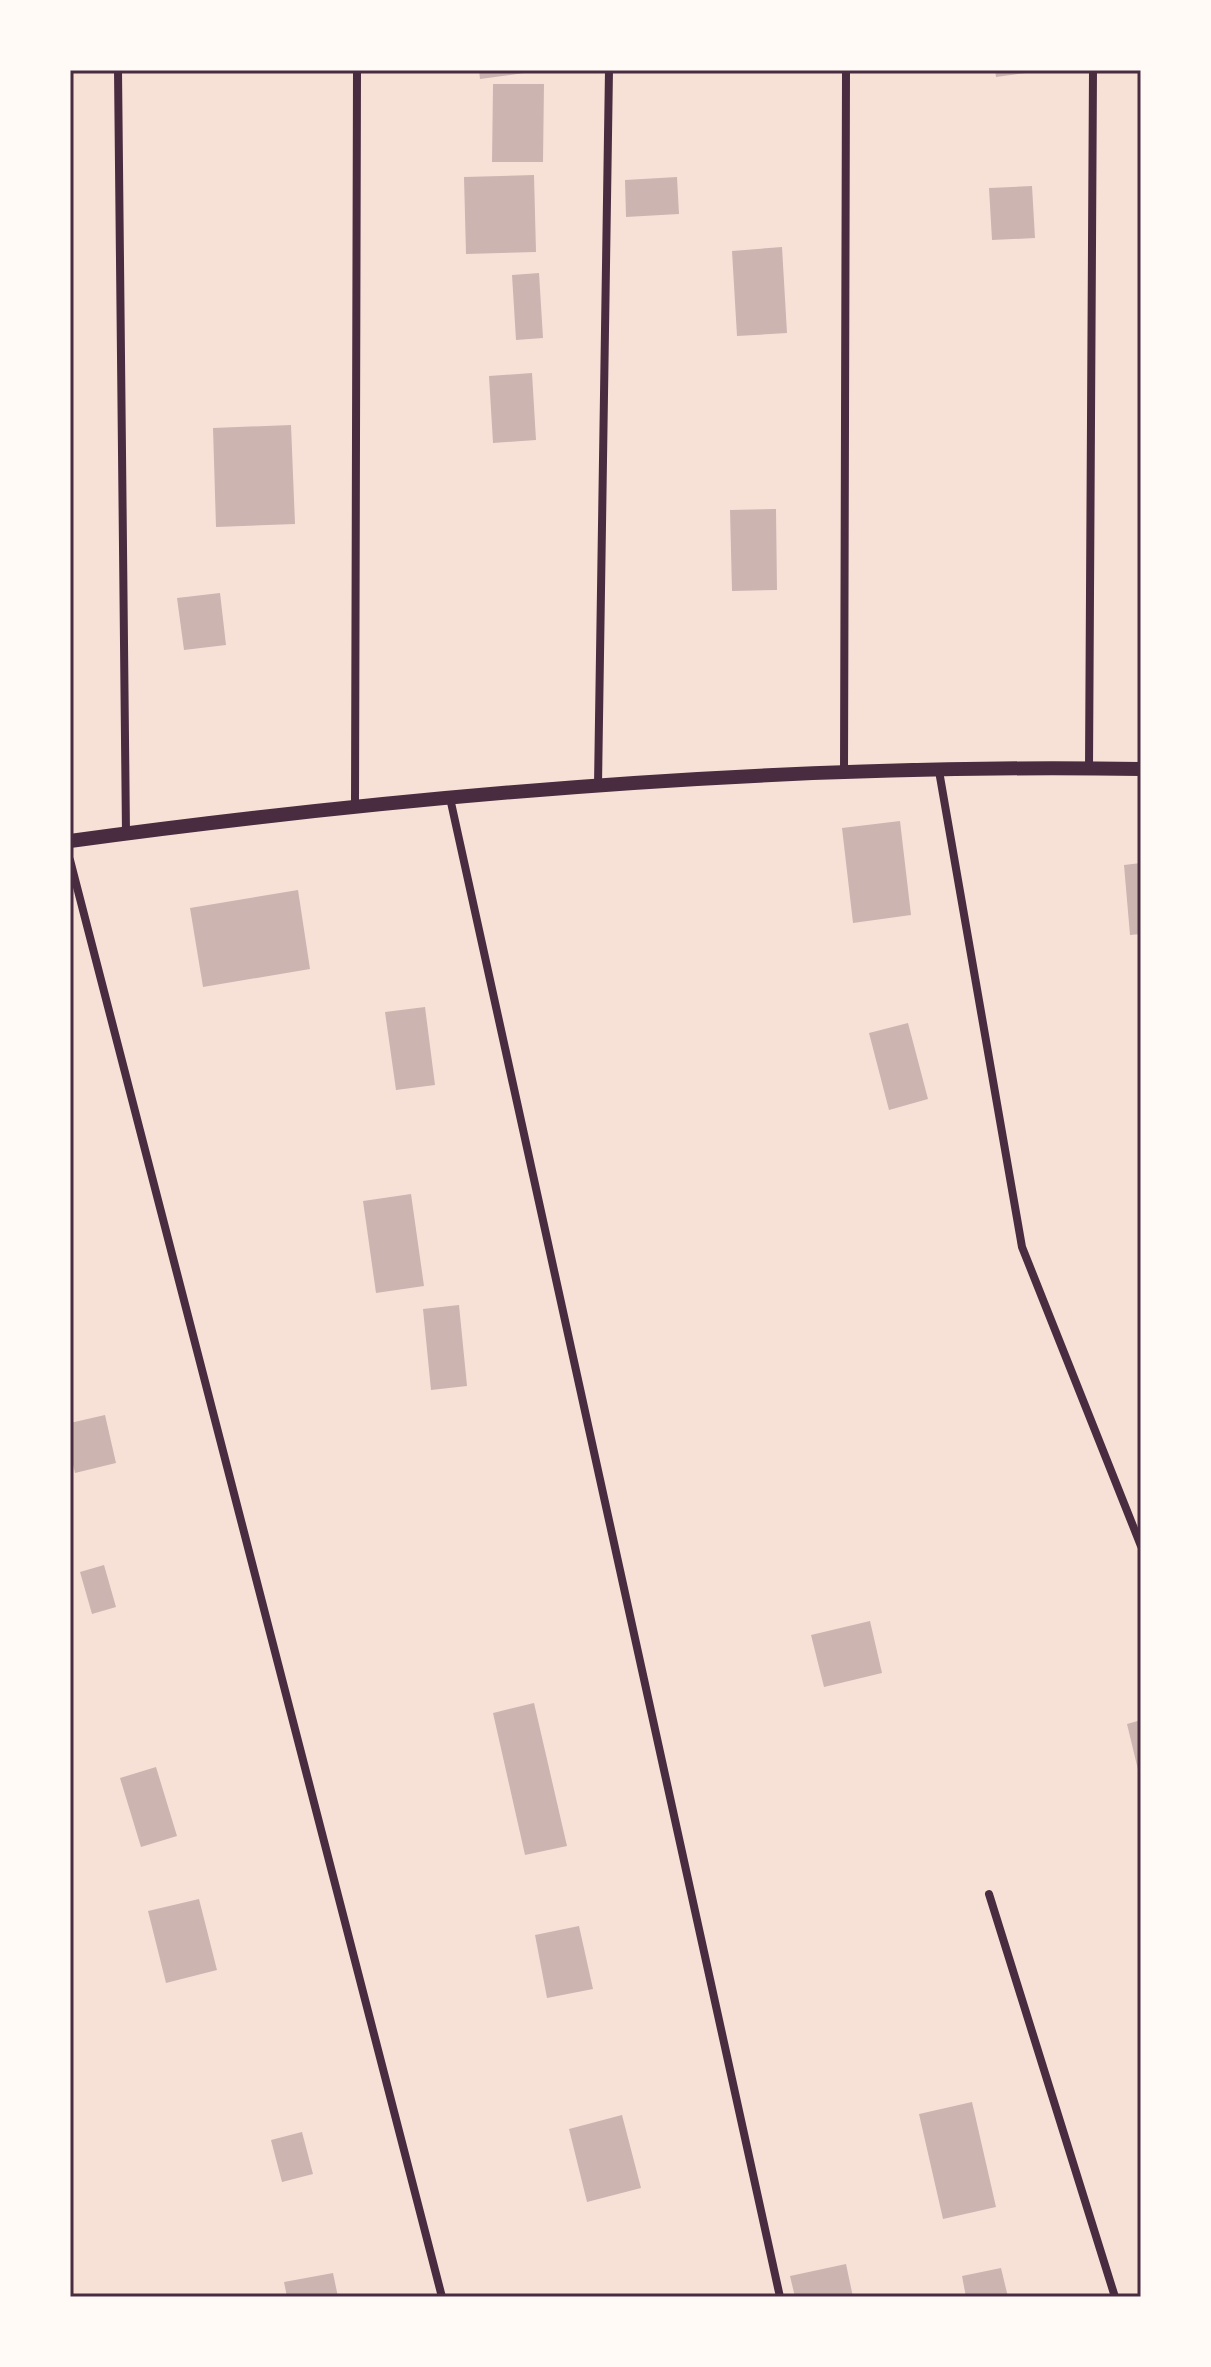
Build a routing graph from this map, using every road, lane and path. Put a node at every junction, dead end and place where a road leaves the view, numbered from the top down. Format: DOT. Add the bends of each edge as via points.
graph roads {
  1 [pos="118,70"];
  2 [pos="357,70"];
  3 [pos="609,70"];
  4 [pos="846,70"];
  5 [pos="1093,70"];
  6 [pos="1089,768"];
  7 [pos="1141,769"];
  8 [pos="939,771"];
  9 [pos="844,773"];
  10 [pos="598,785"];
  11 [pos="450,798"];
  12 [pos="355,806"];
  13 [pos="126,834"];
  14 [pos="70,841"];
  15 [pos="70,860"];
  16 [pos="1141,1546"];
  17 [pos="989,1894"];
  18 [pos="442,2297"];
  19 [pos="780,2297"];
  20 [pos="1115,2297"];
  1 -- 13 [label="street"];
  2 -- 12 [label="street"];
  3 -- 10 [label="street"];
  4 -- 9 [label="street"];
  5 -- 6 [label="street"];
  6 -- 7 [label="street"];
  6 -- 8 [label="street"];
  8 -- 9 [label="street"];
  8 -- 16 [label="street" via="1022,1247"];
  9 -- 10 [label="street"];
  10 -- 11 [label="street"];
  11 -- 12 [label="street"];
  11 -- 19 [label="street"];
  12 -- 13 [label="street"];
  13 -- 14 [label="street"];
  15 -- 18 [label="street"];
  17 -- 20 [label="street"];
}
